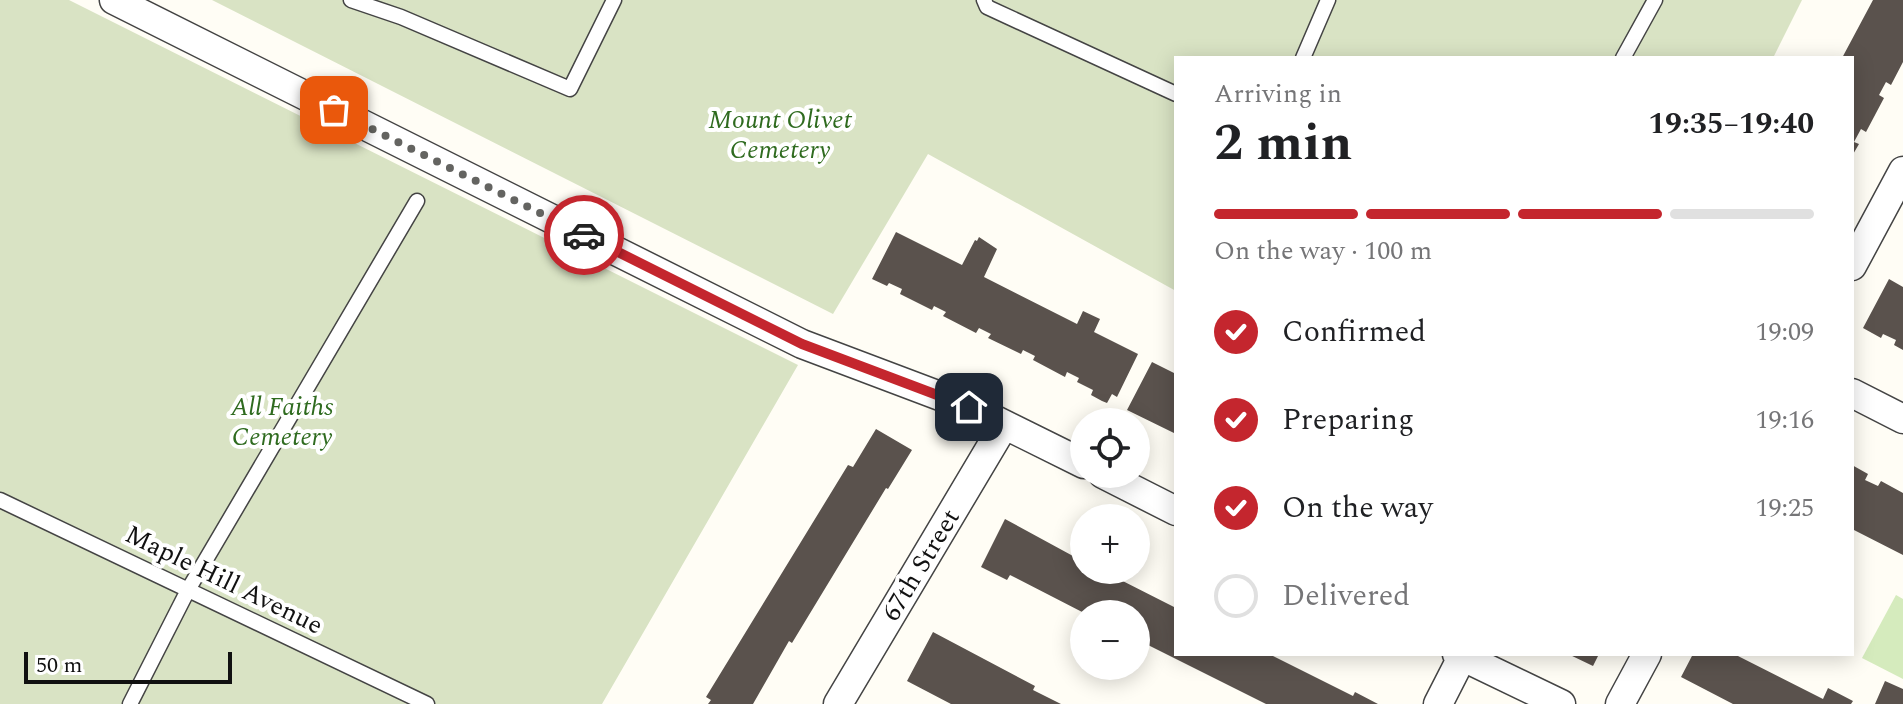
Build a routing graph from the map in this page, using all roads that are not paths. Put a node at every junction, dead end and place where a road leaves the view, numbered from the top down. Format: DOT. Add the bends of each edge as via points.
graph roads {
  1 [pos="114,0"];
  2 [pos="351,0"];
  3 [pos="614,0"];
  4 [pos="1328,0"];
  5 [pos="1655,0"];
  6 [pos="986,4"];
  7 [pos="1304,56"];
  8 [pos="1624,56"];
  9 [pos="1174,93"];
  10 [pos="1903,171"];
  11 [pos="417,201"];
  12 [pos="1854,262"];
  13 [pos="1854,394"];
  14 [pos="1903,419"];
  15 [pos="1004,425"];
  16 [pos="1070,457"];
  17 [pos="1131,488"];
  18 [pos="0,500"];
  19 [pos="1174,510"];
  20 [pos="188,590"];
  21 [pos="1460,656"];
  22 [pos="1462,656"];
  23 [pos="1646,656"];
  24 [pos="130,704"];
  25 [pos="427,704"];
  26 [pos="838,704"];
  27 [pos="1438,704"];
  28 [pos="1561,704"];
  29 [pos="1620,704"];
  1 -- 15 [label="street" via="802,344"];
  2 -- 3 [label="lane" via="570,89"];
  4 -- 7 [label="lane"];
  5 -- 8 [label="lane"];
  6 -- 9 [label="lane"];
  10 -- 12 [label="street"];
  11 -- 20 [label="lane"];
  13 -- 14 [label="street"];
  15 -- 16 [label="street"];
  15 -- 26 [label="street, 67th Street"];
  17 -- 19 [label="street"];
  18 -- 20 [label="lane, Maple Hill Avenue"];
  20 -- 24 [label="lane"];
  20 -- 25 [label="lane, Maple Hill Avenue"];
  21 -- 27 [label="street"];
  22 -- 28 [label="street"];
  23 -- 29 [label="street"];
}
